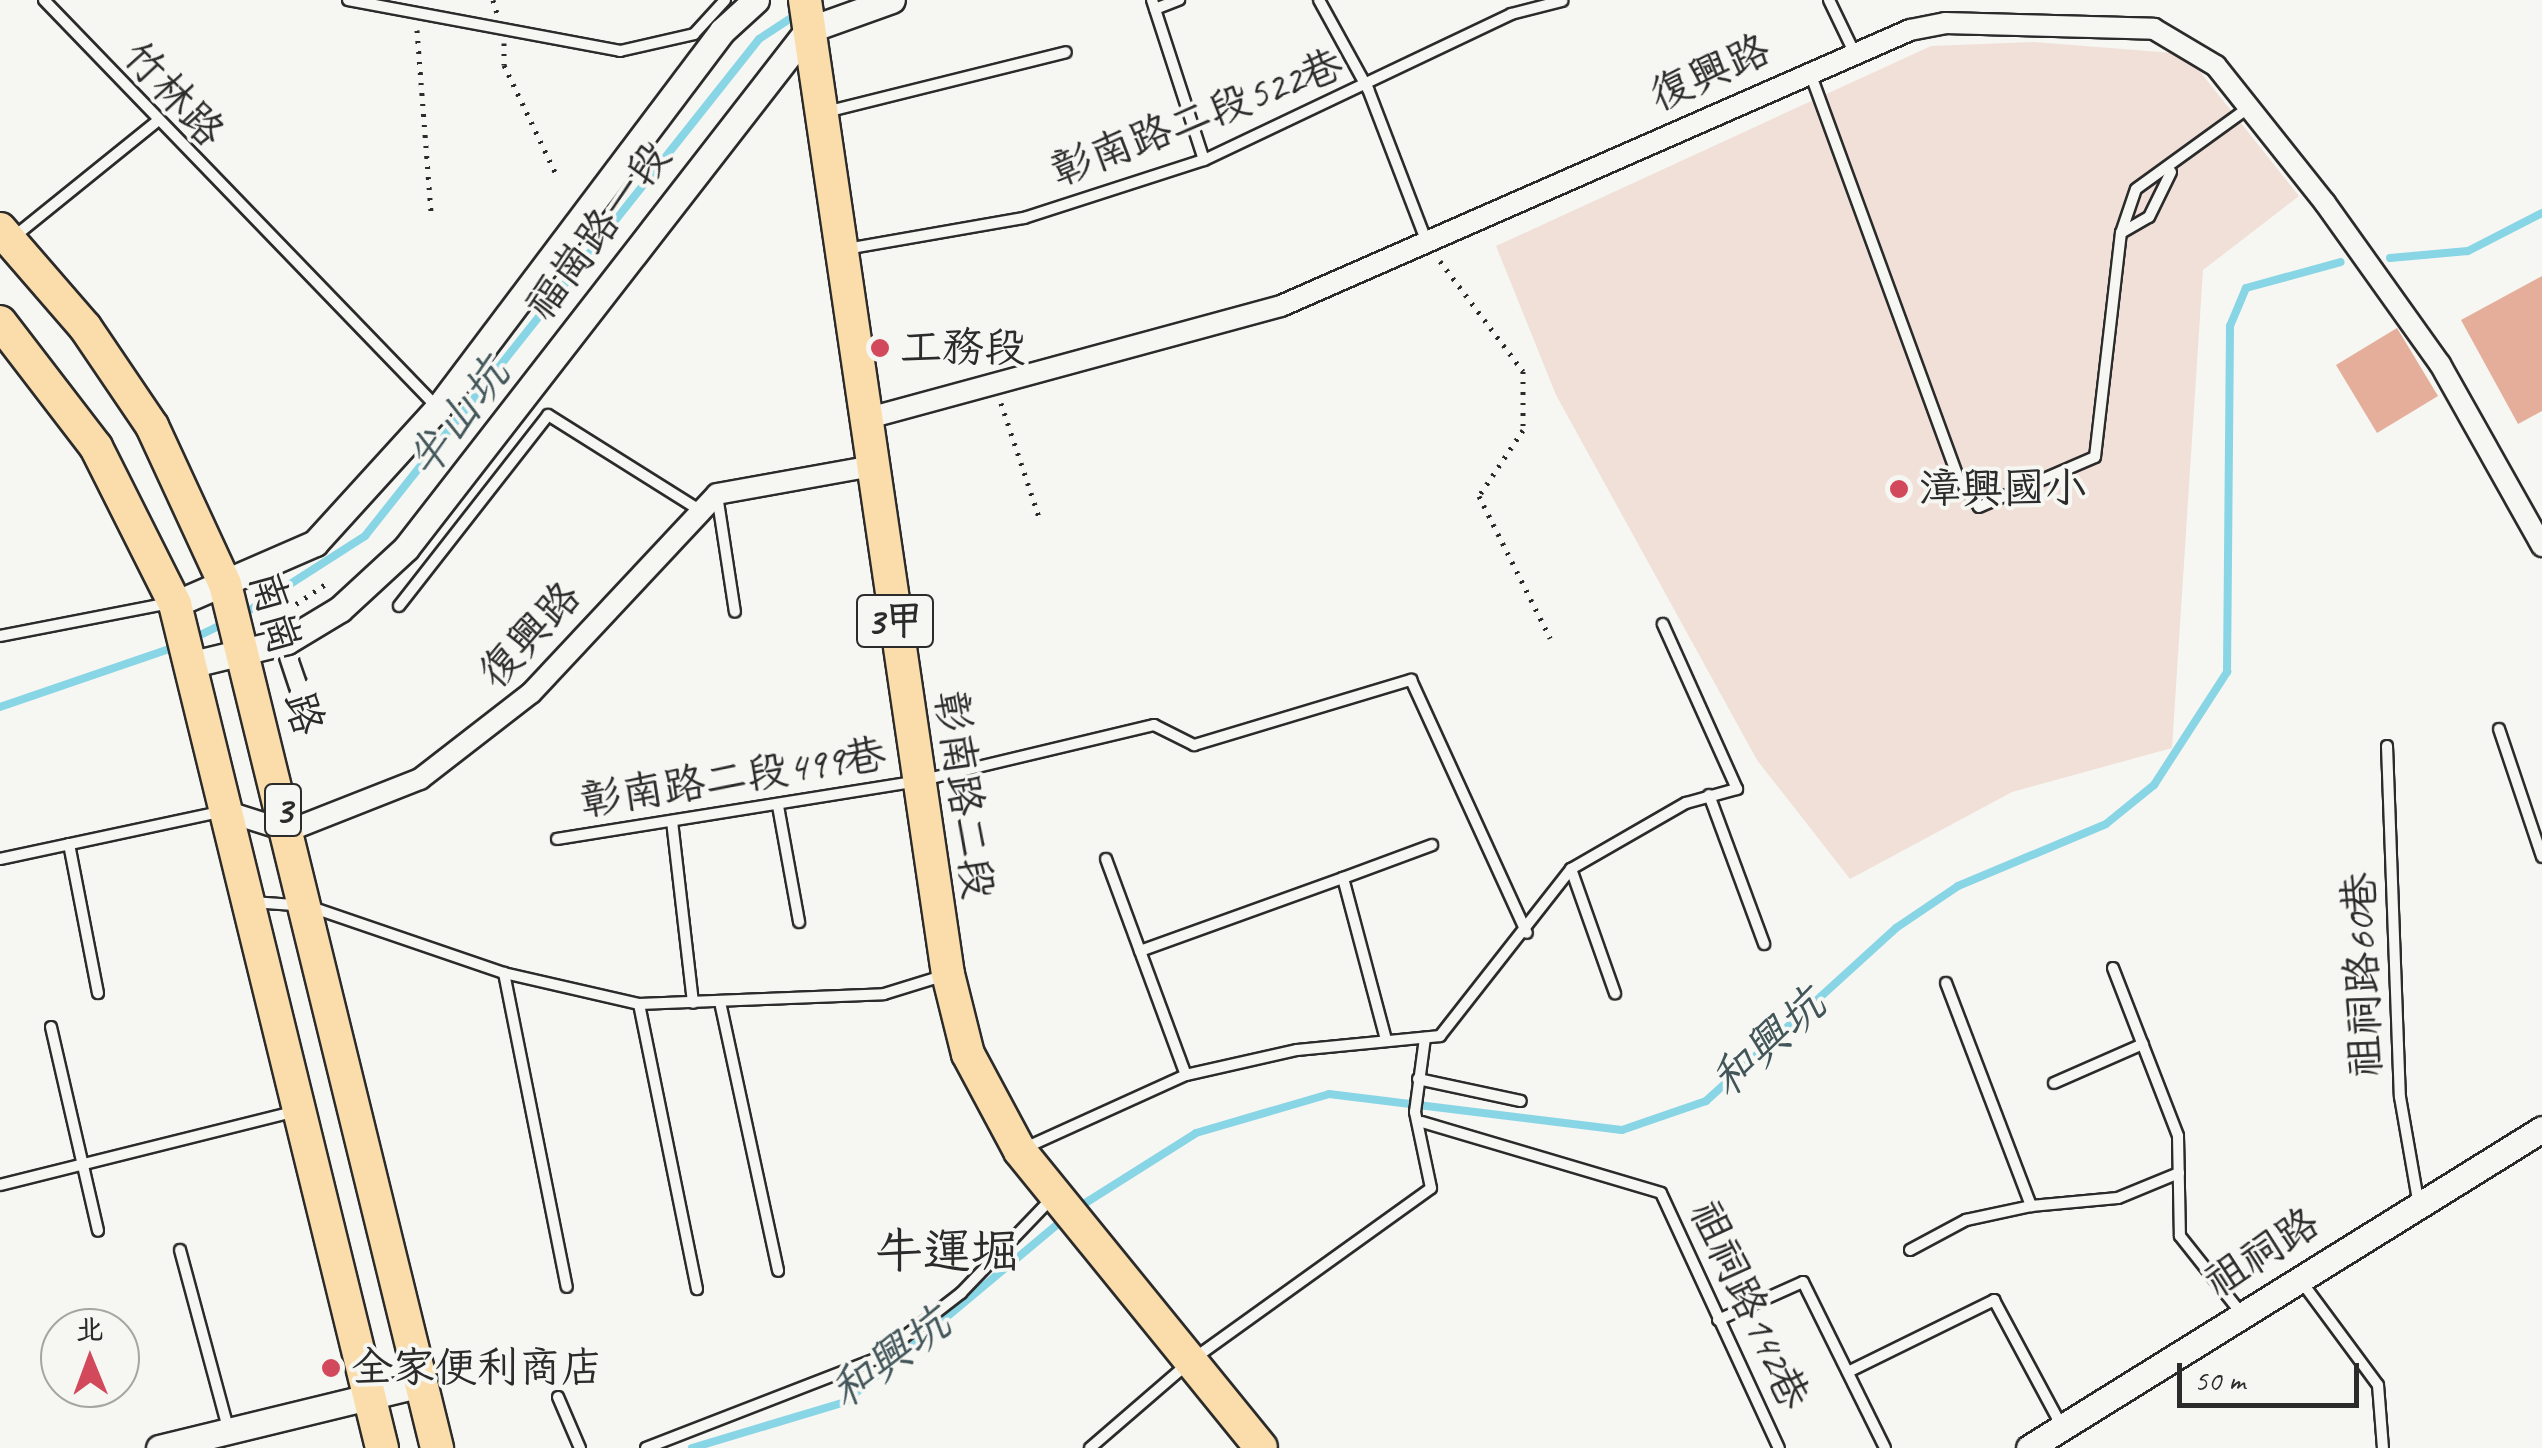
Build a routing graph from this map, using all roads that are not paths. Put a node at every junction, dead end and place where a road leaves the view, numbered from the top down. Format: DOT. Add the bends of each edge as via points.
graph roads {
  1 [pos="44,0"];
  2 [pos="348,0"];
  3 [pos="725,0"];
  4 [pos="756,0"];
  5 [pos="892,0"];
  6 [pos="1179,0"];
  7 [pos="1319,0"];
  8 [pos="1829,0"];
  9 [pos="1562,1"];
  10 [pos="1154,4"];
  11 [pos="806,13"];
  12 [pos="1066,52"];
  13 [pos="1854,52"];
  14 [pos="1809,70"];
  15 [pos="1368,89"];
  16 [pos="2251,106"];
  17 [pos="820,114"];
  18 [pos="155,123"];
  19 [pos="1204,160"];
  20 [pos="2170,172"];
  21 [pos="2121,233"];
  22 [pos="5,234"];
  23 [pos="1427,243"];
  24 [pos="840,250"];
  25 [pos="0,322"];
  26 [pos="438,408"];
  27 [pos="865,419"];
  28 [pos="872,466"];
  29 [pos="717,494"];
  30 [pos="698,509"];
  31 [pos="2542,546"];
  32 [pos="225,584"];
  33 [pos="175,604"];
  34 [pos="399,606"];
  35 [pos="735,612"];
  36 [pos="1663,624"];
  37 [pos="0,636"];
  38 [pos="248,654"];
  39 [pos="193,664"];
  40 [pos="2499,729"];
  41 [pos="2387,746"];
  42 [pos="920,781"];
  43 [pos="1709,795"];
  44 [pos="778,806"];
  45 [pos="226,811"];
  46 [pos="672,821"];
  47 [pos="288,831"];
  48 [pos="557,839"];
  49 [pos="69,844"];
  50 [pos="1432,845"];
  51 [pos="2542,857"];
  52 [pos="0,859"];
  53 [pos="1106,859"];
  54 [pos="1571,868"];
  55 [pos="1343,878"];
  56 [pos="251,902"];
  57 [pos="308,906"];
  58 [pos="799,922"];
  59 [pos="1528,933"];
  60 [pos="1764,944"];
  61 [pos="1140,951"];
  62 [pos="2113,968"];
  63 [pos="504,973"];
  64 [pos="948,974"];
  65 [pos="1946,982"];
  66 [pos="98,992"];
  67 [pos="1615,993"];
  68 [pos="720,1002"];
  69 [pos="693,1003"];
  70 [pos="639,1004"];
  71 [pos="51,1028"];
  72 [pos="1425,1038"];
  73 [pos="1386,1040"];
  74 [pos="2142,1044"];
  75 [pos="1186,1075"];
  76 [pos="1418,1079"];
  77 [pos="2054,1082"];
  78 [pos="1522,1101"];
  79 [pos="302,1109"];
  80 [pos="1422,1122"];
  81 [pos="2542,1130"];
  82 [pos="1020,1151"];
  83 [pos="81,1161"];
  84 [pos="2179,1172"];
  85 [pos="0,1186"];
  86 [pos="2418,1200"];
  87 [pos="2031,1206"];
  88 [pos="1063,1209"];
  89 [pos="98,1231"];
  90 [pos="180,1250"];
  91 [pos="1910,1250"];
  92 [pos="778,1271"];
  93 [pos="2298,1276"];
  94 [pos="567,1287"];
  95 [pos="697,1289"];
  96 [pos="2241,1313"];
  97 [pos="1718,1320"];
  98 [pos="1192,1360"];
  99 [pos="1850,1371"];
  100 [pos="422,1384"];
  101 [pos="558,1397"];
  102 [pos="371,1398"];
  103 [pos="2063,1428"];
  104 [pos="229,1432"];
  105 [pos="2037,1446"];
  106 [pos="159,1448"];
  107 [pos="382,1448"];
  108 [pos="437,1448"];
  109 [pos="580,1448"];
  110 [pos="646,1448"];
  111 [pos="1090,1448"];
  112 [pos="1261,1448"];
  113 [pos="1779,1448"];
  114 [pos="1885,1448"];
  115 [pos="2383,1448"];
  1 -- 18 [label="lane, 竹林路"];
  2 -- 3 [label="lane" via="620,51 694,34"];
  4 -- 26 [label="street, 福崗路一段" via="722,31"];
  5 -- 11 [label="street"];
  6 -- 10 [label="lane"];
  7 -- 15 [label="lane"];
  8 -- 13 [label="lane"];
  9 -- 15 [label="lane, 彰南路二段522巷" via="1511,14"];
  10 -- 19 [label="lane"];
  11 -- 17 [label="main road, 彰南路二段 / 3甲"];
  11 -- 38 [label="street, 福崗路一段" via="406,548 340,609"];
  12 -- 17 [label="lane"];
  13 -- 14 [label="street, 復興路"];
  13 -- 16 [label="street, 復興路" via="1945,23 2154,29 2216,66"];
  14 -- 21 [label="lane" via="1959,479 1980,506 2094,457"];
  14 -- 23 [label="street, 復興路"];
  15 -- 19 [label="lane, 彰南路二段522巷"];
  15 -- 23 [label="lane"];
  16 -- 20 [label="lane"];
  16 -- 31 [label="street, 復興路" via="2440,364"];
  17 -- 24 [label="main road, 彰南路二段 / 3甲"];
  18 -- 22 [label="lane"];
  18 -- 26 [label="lane, 竹林路"];
  19 -- 24 [label="lane, 彰南路二段522巷" via="1024,218"];
  20 -- 21 [label="lane" via="2149,217"];
  20 -- 21 [label="lane" via="2136,189"];
  22 -- 32 [label="main road, 南崗二路 / 3" via="152,426"];
  23 -- 27 [label="street, 復興路" via="1282,306"];
  24 -- 27 [label="main road, 彰南路二段 / 3甲"];
  25 -- 33 [label="main road, 3" via="96,447"];
  26 -- 32 [label="street, 福崗路一段" via="315,542"];
  27 -- 28 [label="main road, 彰南路二段 / 3甲"];
  28 -- 29 [label="street, 復興路"];
  28 -- 42 [label="main road, 彰南路二段 / 3甲"];
  29 -- 30 [label="street, 復興路"];
  29 -- 35 [label="lane"];
  30 -- 34 [label="lane" via="548,415"];
  30 -- 47 [label="street, 復興路" via="492,729 420,779"];
  32 -- 33 [label="street, 福崗路一段"];
  32 -- 38 [label="main road, 南崗二路 / 3"];
  33 -- 37 [label="lane"];
  33 -- 39 [label="main road, 3"];
  36 -- 43 [label="lane" via="1736,788"];
  38 -- 39 [label="street, 福崗路一段"];
  38 -- 47 [label="main road, 南崗二路 / 3"];
  39 -- 45 [label="main road, 3"];
  40 -- 51 [label="lane"];
  41 -- 86 [label="lane, 祖祠路60巷" via="2400,1097"];
  42 -- 44 [label="lane, 彰南路二段499巷"];
  42 -- 59 [label="lane, 彰南路二段499巷" via="1154,725 1194,745 1412,680"];
  42 -- 64 [label="main road, 彰南路二段 / 3甲"];
  43 -- 54 [label="lane"];
  43 -- 60 [label="lane"];
  44 -- 46 [label="lane, 彰南路二段499巷"];
  44 -- 58 [label="lane"];
  45 -- 47 [label="street"];
  45 -- 49 [label="lane"];
  45 -- 56 [label="main road, 3"];
  46 -- 48 [label="lane, 彰南路二段499巷"];
  46 -- 69 [label="lane"];
  47 -- 57 [label="main road, 南崗二路 / 3"];
  49 -- 52 [label="lane"];
  49 -- 66 [label="lane"];
  50 -- 55 [label="lane"];
  53 -- 61 [label="lane"];
  54 -- 59 [label="lane"];
  54 -- 67 [label="lane"];
  55 -- 61 [label="lane"];
  55 -- 73 [label="lane"];
  56 -- 57 [label="lane"];
  56 -- 79 [label="main road, 3"];
  57 -- 63 [label="lane"];
  57 -- 100 [label="main road, 南崗二路 / 3"];
  59 -- 72 [label="lane" via="1440,1036"];
  61 -- 75 [label="lane"];
  62 -- 74 [label="lane"];
  63 -- 70 [label="lane"];
  63 -- 94 [label="lane"];
  64 -- 68 [label="lane" via="884,994"];
  64 -- 82 [label="main road, 彰南路二段 / 3甲" via="968,1054"];
  65 -- 87 [label="lane"];
  68 -- 69 [label="lane"];
  68 -- 92 [label="lane"];
  69 -- 70 [label="lane"];
  70 -- 95 [label="lane"];
  71 -- 83 [label="lane"];
  72 -- 73 [label="lane"];
  72 -- 76 [label="lane"];
  73 -- 75 [label="lane"];
  74 -- 77 [label="lane"];
  74 -- 84 [label="lane" via="2178,1136"];
  75 -- 82 [label="lane"];
  76 -- 78 [label="lane"];
  76 -- 80 [label="lane" via="1415,1112"];
  79 -- 83 [label="lane"];
  79 -- 102 [label="main road, 3"];
  80 -- 97 [label="lane, 祖祠路142巷" via="1661,1192"];
  80 -- 98 [label="lane" via="1431,1188"];
  81 -- 86 [label="street, 祖祠路"];
  82 -- 88 [label="main road, 彰南路二段 / 3甲"];
  83 -- 85 [label="lane"];
  83 -- 89 [label="lane"];
  84 -- 87 [label="lane" via="2118,1198"];
  84 -- 96 [label="lane" via="2180,1236"];
  86 -- 93 [label="street, 祖祠路"];
  87 -- 91 [label="lane" via="1966,1220"];
  88 -- 98 [label="main road, 彰南路二段 / 3甲"];
  88 -- 110 [label="lane" via="876,1358"];
  90 -- 104 [label="lane"];
  93 -- 96 [label="street, 祖祠路"];
  93 -- 115 [label="lane" via="2378,1386"];
  96 -- 103 [label="street, 祖祠路"];
  97 -- 99 [label="lane" via="1803,1282"];
  97 -- 113 [label="lane, 祖祠路142巷"];
  98 -- 111 [label="lane"];
  98 -- 112 [label="main road, 彰南路二段 / 3甲"];
  99 -- 103 [label="lane" via="1994,1300"];
  99 -- 114 [label="lane"];
  100 -- 102 [label="street"];
  100 -- 108 [label="main road, 南崗二路 / 3"];
  101 -- 109 [label="lane"];
  102 -- 104 [label="street"];
  102 -- 107 [label="main road, 3"];
  103 -- 105 [label="street, 祖祠路"];
  104 -- 106 [label="street"];
}
